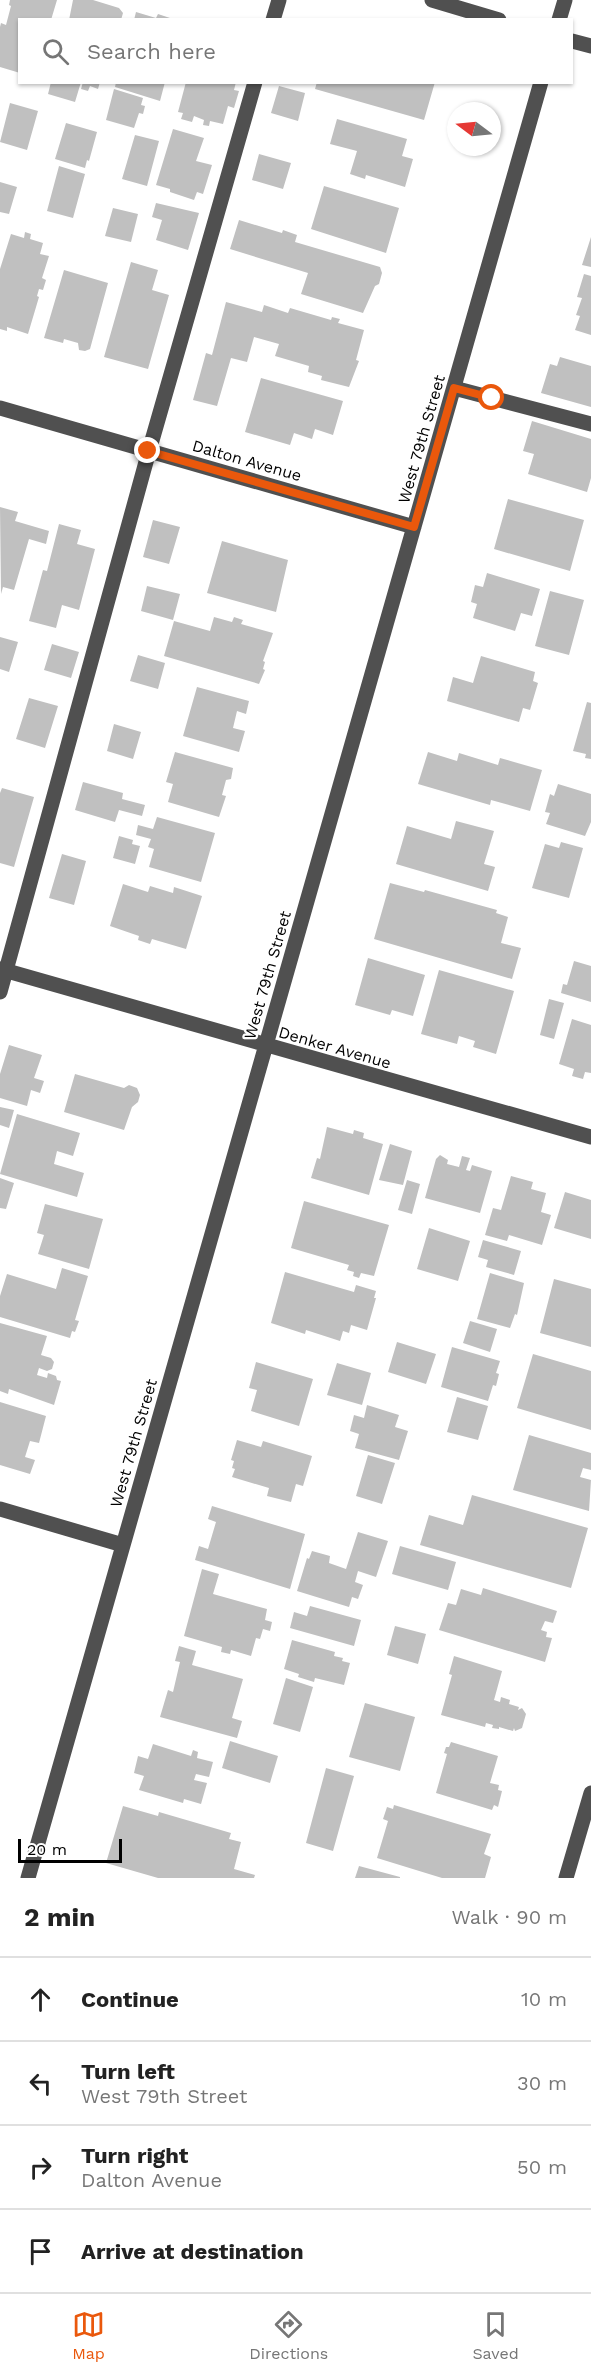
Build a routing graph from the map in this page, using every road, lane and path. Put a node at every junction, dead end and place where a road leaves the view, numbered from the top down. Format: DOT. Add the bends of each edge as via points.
graph roads {
  1 [pos="279,0"];
  2 [pos="432,0"];
  3 [pos="565,0"];
  4 [pos="274,18"];
  5 [pos="492,18"];
  6 [pos="560,18"];
  7 [pos="573,40"];
  8 [pos="591,46"];
  9 [pos="254,84"];
  10 [pos="540,84"];
  11 [pos="454,388"];
  12 [pos="0,408"];
  13 [pos="591,424"];
  14 [pos="148,451"];
  15 [pos="414,527"];
  16 [pos="3,970"];
  17 [pos="0,992"];
  18 [pos="266,1046"];
  19 [pos="591,1137"];
  20 [pos="0,1509"];
  21 [pos="123,1545"];
  22 [pos="591,1793"];
  23 [pos="28,1878"];
  24 [pos="566,1878"];
  1 -- 4 [label="street"];
  2 -- 5 [label="street"];
  3 -- 6 [label="street"];
  7 -- 8 [label="street"];
  9 -- 14 [label="street"];
  10 -- 11 [label="street, West 79th Street"];
  11 -- 13 [label="street"];
  11 -- 15 [label="street, West 79th Street"];
  12 -- 14 [label="street, Dalton Avenue"];
  14 -- 15 [label="street, Dalton Avenue"];
  14 -- 16 [label="street"];
  15 -- 18 [label="street, West 79th Street"];
  16 -- 17 [label="street"];
  16 -- 18 [label="street, Denker Avenue"];
  18 -- 19 [label="street, Denker Avenue"];
  18 -- 21 [label="street, West 79th Street"];
  20 -- 21 [label="street"];
  21 -- 23 [label="street, West 79th Street"];
  22 -- 24 [label="street"];
}
